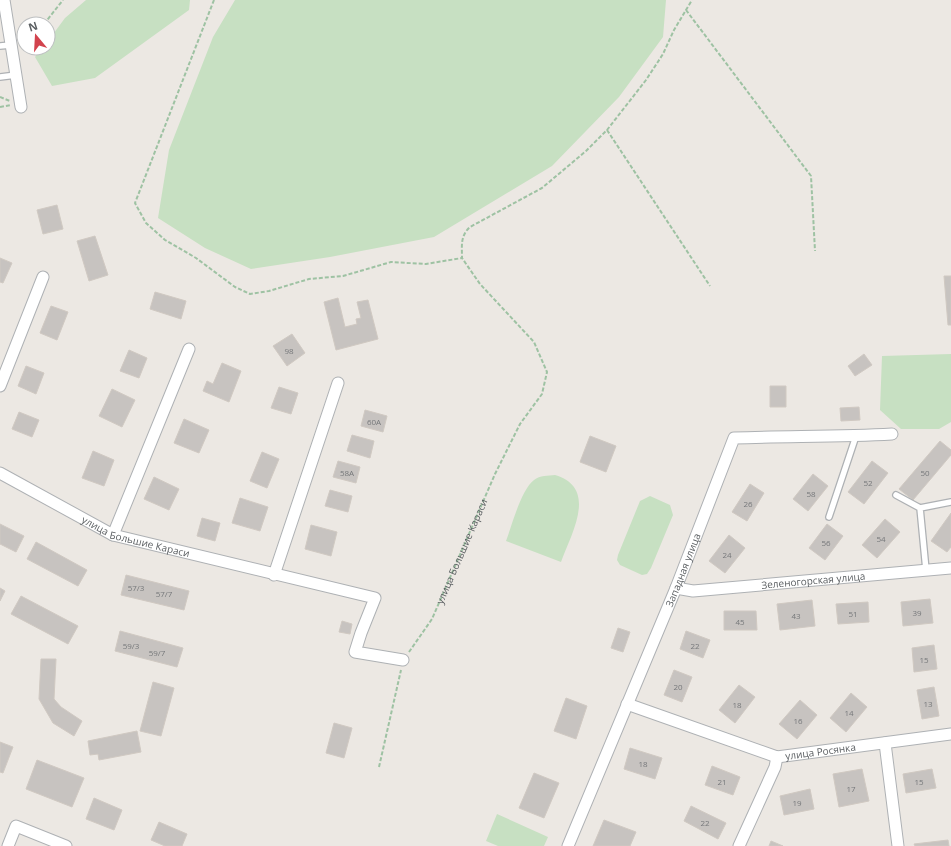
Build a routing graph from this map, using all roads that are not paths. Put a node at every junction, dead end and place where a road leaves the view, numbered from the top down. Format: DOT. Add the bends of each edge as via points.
graph roads {
  1 [pos="3,1"];
  2 [pos="5,45"];
  3 [pos="16,75"];
  4 [pos="0,77"];
  5 [pos="16,106"];
  6 [pos="43,277"];
  7 [pos="189,349"];
  8 [pos="338,383"];
  9 [pos="0,386"];
  10 [pos="892,434"];
  11 [pos="856,436"];
  12 [pos="0,474"];
  13 [pos="896,495"];
  14 [pos="951,502"];
  15 [pos="920,508"];
  16 [pos="829,517"];
  17 [pos="112,535"];
  18 [pos="926,570"];
  19 [pos="951,571"];
  20 [pos="274,575"];
  21 [pos="676,588"];
  22 [pos="403,660"];
  23 [pos="627,704"];
  24 [pos="951,734"];
  25 [pos="885,743"];
  26 [pos="777,757"];
  27 [pos="8,846"];
  28 [pos="66,846"];
  29 [pos="568,846"];
  30 [pos="739,846"];
  31 [pos="898,846"];
  1 -- 2 [label="street"];
  2 -- 3 [label="street"];
  3 -- 4 [label="lane"];
  3 -- 5 [label="street"];
  6 -- 9 [label="street"];
  7 -- 17 [label="street"];
  8 -- 20 [label="street"];
  10 -- 11 [label="street, Западная улица"];
  11 -- 16 [label="lane"];
  11 -- 21 [label="street, Западная улица" via="734,438"];
  12 -- 17 [label="street, улица Большие Караси"];
  13 -- 15 [label="lane"];
  14 -- 15 [label="lane"];
  15 -- 18 [label="lane"];
  17 -- 20 [label="street, улица Большие Караси"];
  18 -- 19 [label="street, Зеленогорская улица"];
  18 -- 21 [label="street, Зеленогорская улица" via="693,591"];
  20 -- 22 [label="street, улица Большие Караси" via="375,598 356,652"];
  21 -- 23 [label="street, Западная улица"];
  23 -- 26 [label="street, улица Росянка"];
  23 -- 29 [label="street, Западная улица"];
  24 -- 25 [label="street, улица Росянка"];
  25 -- 26 [label="street, улица Росянка"];
  25 -- 31 [label="street"];
  26 -- 30 [label="street" via="775,767"];
  27 -- 28 [label="street" via="16,826"];
}
